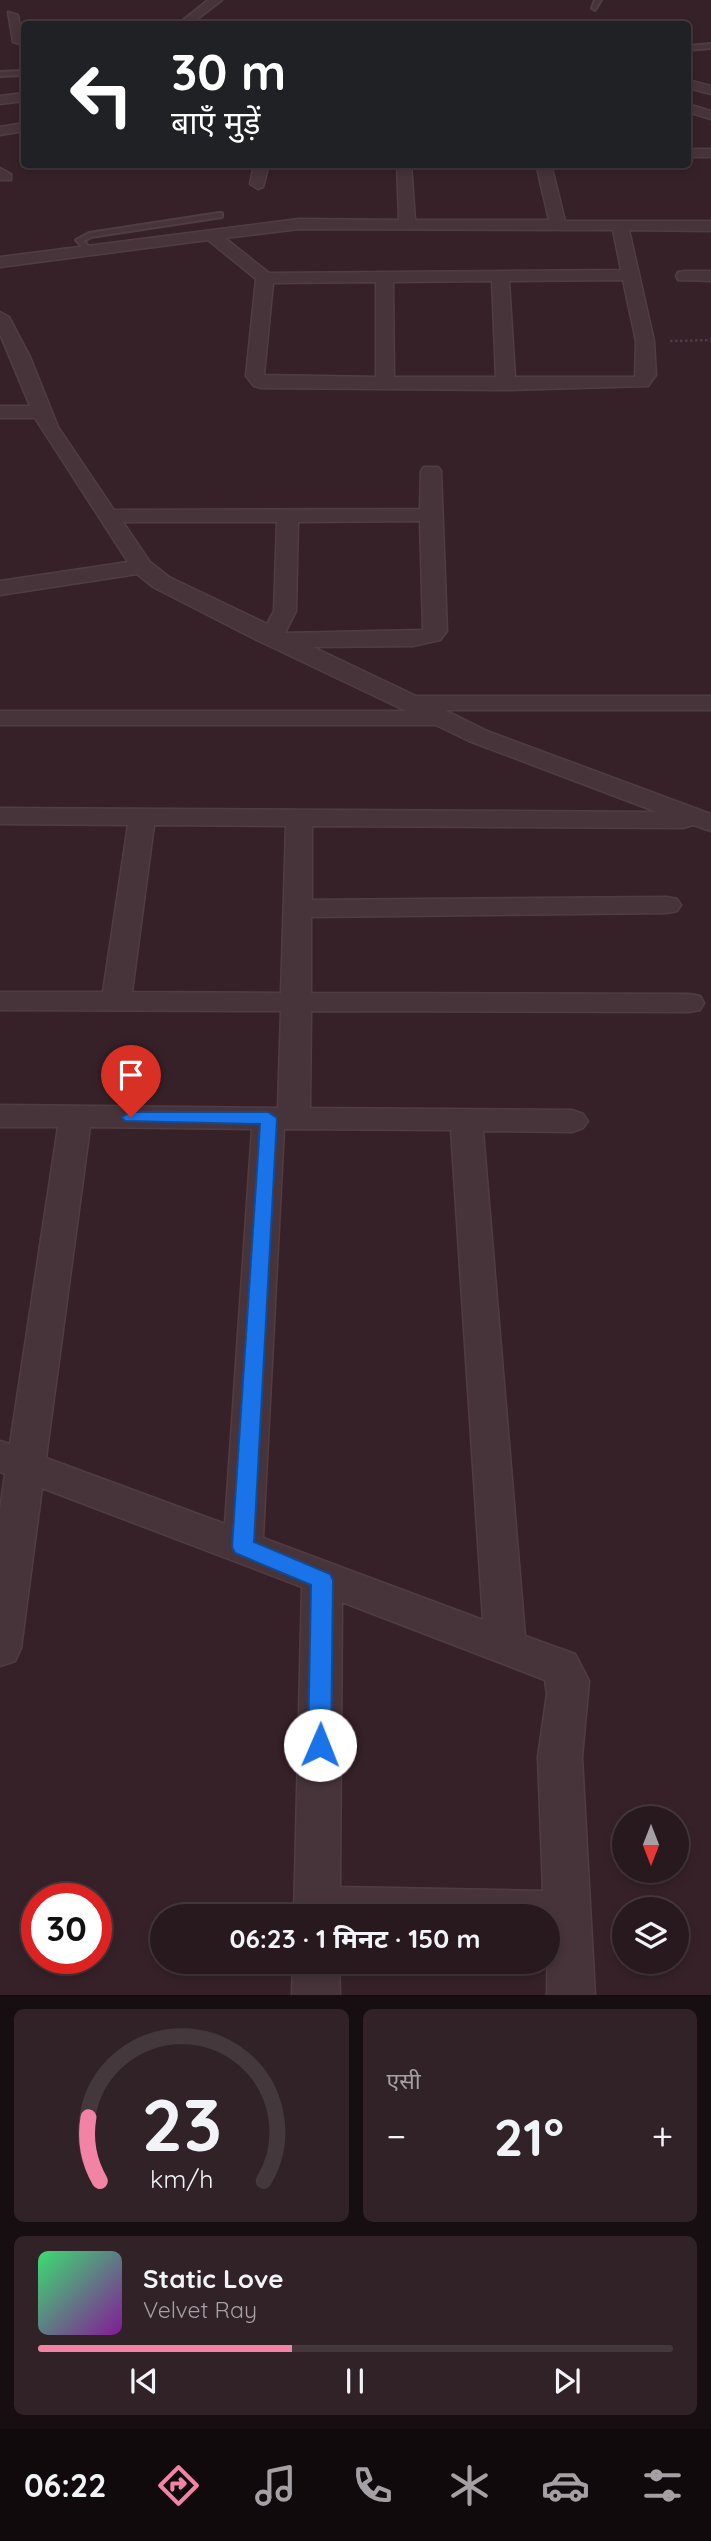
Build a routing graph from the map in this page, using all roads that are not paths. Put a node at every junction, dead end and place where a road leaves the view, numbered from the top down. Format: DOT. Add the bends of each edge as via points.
graph roads {
  1 [pos="215,0"];
  2 [pos="598,0"];
  3 [pos="594,8"];
  4 [pos="12,15"];
  5 [pos="188,21"];
  6 [pos="21,39"];
  7 [pos="21,42"];
  8 [pos="0,43"];
  9 [pos="711,46"];
  10 [pos="691,48"];
  11 [pos="21,73"];
  12 [pos="0,74"];
  13 [pos="691,85"];
  14 [pos="711,90"];
  15 [pos="21,97"];
  16 [pos="0,100"];
  17 [pos="21,128"];
  18 [pos="0,131"];
  19 [pos="700,153"];
  20 [pos="261,168"];
  21 [pos="404,168"];
  22 [pos="544,168"];
  23 [pos="711,172"];
  24 [pos="258,184"];
  25 [pos="219,215"];
  26 [pos="407,224"];
  27 [pos="558,226"];
  28 [pos="620,226"];
  29 [pos="711,226"];
  30 [pos="209,233"];
  31 [pos="87,250"];
  32 [pos="0,262"];
  33 [pos="630,275"];
  34 [pos="684,276"];
  35 [pos="711,276"];
  36 [pos="384,277"];
  37 [pos="500,277"];
  38 [pos="265,278"];
  39 [pos="0,317"];
  40 [pos="10,357"];
  41 [pos="385,383"];
  42 [pos="506,384"];
  43 [pos="0,412"];
  44 [pos="42,412"];
  45 [pos="431,471"];
  46 [pos="288,515"];
  47 [pos="430,515"];
  48 [pos="110,516"];
  49 [pos="142,567"];
  50 [pos="1,594"];
  51 [pos="272,638"];
  52 [pos="410,702"];
  53 [pos="711,703"];
  54 [pos="0,718"];
  55 [pos="442,718"];
  56 [pos="0,816"];
  57 [pos="142,817"];
  58 [pos="299,817"];
  59 [pos="709,821"];
  60 [pos="667,905"];
  61 [pos="299,909"];
  62 [pos="0,1001"];
  63 [pos="116,1002"];
  64 [pos="689,1003"];
  65 [pos="298,1004"];
  66 [pos="0,1116"];
  67 [pos="75,1117"];
  68 [pos="281,1118"];
  69 [pos="466,1120"];
  70 [pos="572,1121"];
  71 [pos="12,1461"];
  72 [pos="243,1547"];
  73 [pos="322,1580"];
  74 [pos="505,1646"];
  75 [pos="0,1648"];
  76 [pos="317,1904"];
  77 [pos="560,1913"];
  78 [pos="566,1913"];
  79 [pos="316,1974"];
  80 [pos="316,1995"];
  81 [pos="571,1995"];
  1 -- 5 [label="street"];
  2 -- 3 [label="lane"];
  4 -- 6 [label="street"];
  7 -- 8 [label="street"];
  9 -- 10 [label="lane"];
  11 -- 12 [label="lane"];
  13 -- 14 [label="street"];
  15 -- 16 [label="street"];
  17 -- 18 [label="street"];
  19 -- 23 [label="street"];
  20 -- 24 [label="street"];
  21 -- 26 [label="street"];
  22 -- 27 [label="street"];
  25 -- 31 [label="lane" via="89,234 80,240"];
  26 -- 27 [label="street"];
  26 -- 30 [label="street" via="299,223"];
  27 -- 28 [label="street"];
  28 -- 29 [label="street"];
  28 -- 33 [label="street"];
  30 -- 31 [label="street"];
  30 -- 38 [label="street"];
  31 -- 32 [label="street"];
  33 -- 37 [label="street"];
  33 -- 42 [label="street" via="645,341 647,374 641,382"];
  34 -- 35 [label="street"];
  36 -- 37 [label="street"];
  36 -- 38 [label="street"];
  36 -- 41 [label="street"];
  37 -- 42 [label="street"];
  38 -- 41 [label="street" via="258,380"];
  39 -- 40 [label="street"];
  40 -- 44 [label="street"];
  41 -- 42 [label="street"];
  43 -- 44 [label="street"];
  44 -- 48 [label="street"];
  45 -- 47 [label="street"];
  46 -- 47 [label="street"];
  46 -- 48 [label="street"];
  46 -- 51 [label="street" via="285,611"];
  47 -- 51 [label="street" via="432,635"];
  48 -- 49 [label="street"];
  49 -- 50 [label="street"];
  49 -- 51 [label="street" via="172,588"];
  51 -- 52 [label="street"];
  52 -- 53 [label="street"];
  52 -- 55 [label="street"];
  54 -- 55 [label="street"];
  55 -- 59 [label="street" via="478,736"];
  56 -- 57 [label="street"];
  57 -- 58 [label="street"];
  57 -- 63 [label="street"];
  58 -- 59 [label="street"];
  58 -- 61 [label="street"];
  60 -- 61 [label="street"];
  61 -- 65 [label="street"];
  62 -- 63 [label="street"];
  63 -- 65 [label="street"];
  64 -- 65 [label="street"];
  65 -- 68 [label="street"];
  66 -- 67 [label="street"];
  67 -- 68 [label="street"];
  67 -- 71 [label="street"];
  68 -- 69 [label="street"];
  68 -- 72 [label="street"];
  69 -- 70 [label="street"];
  69 -- 74 [label="street"];
  71 -- 72 [label="street"];
  71 -- 75 [label="street"];
  72 -- 73 [label="street"];
  73 -- 74 [label="street"];
  73 -- 76 [label="street"];
  74 -- 78 [label="street" via="560,1667 568,1681 560,1757"];
  77 -- 78 [label="street"];
  78 -- 81 [label="street"];
  79 -- 80 [label="street"];
}
